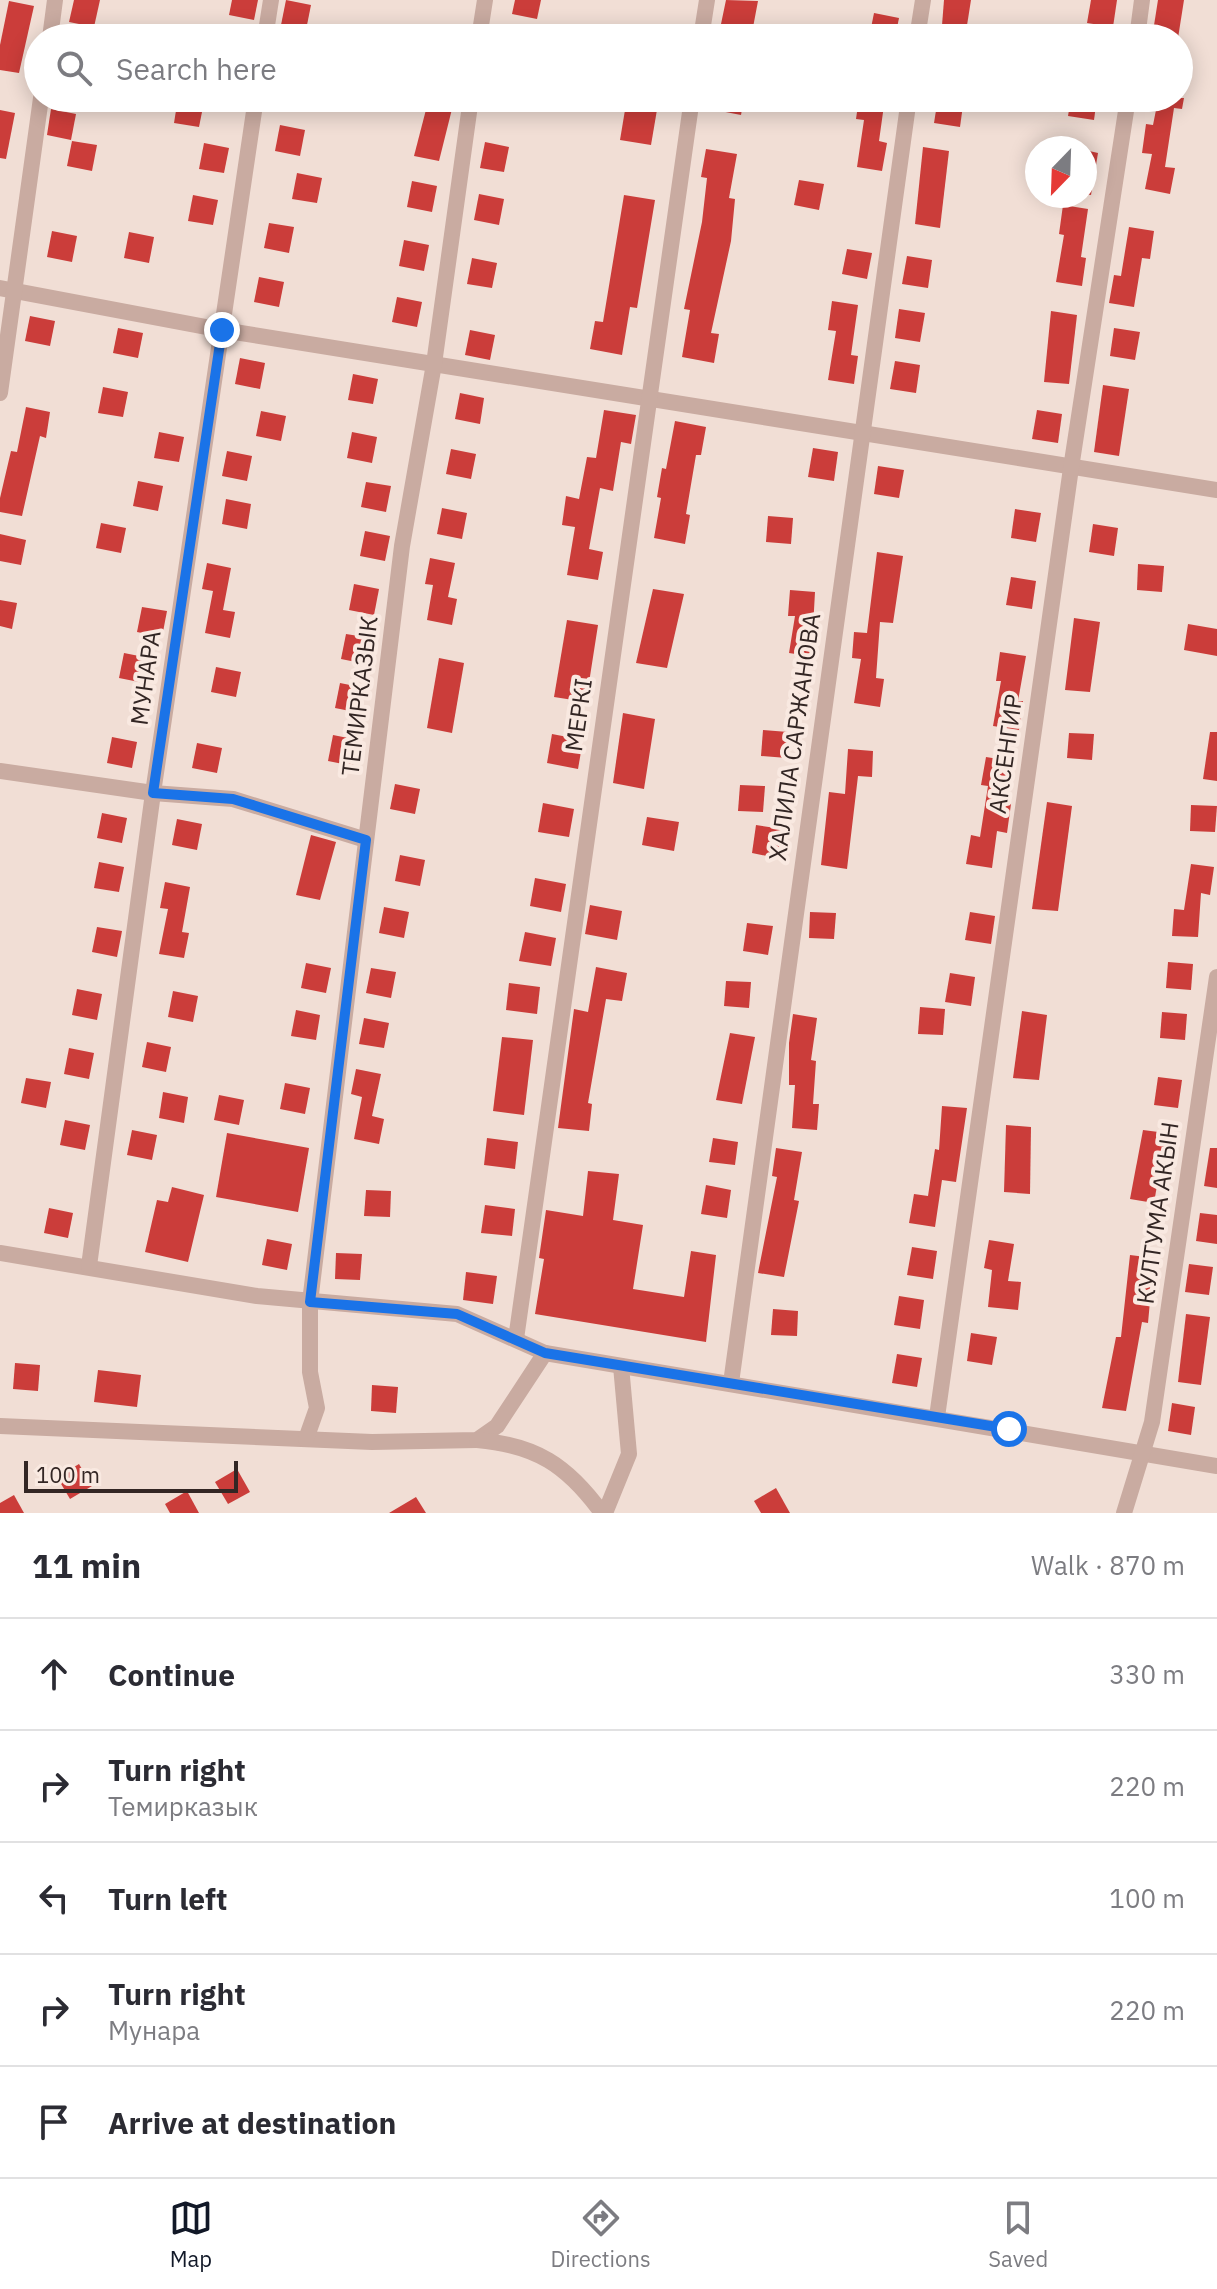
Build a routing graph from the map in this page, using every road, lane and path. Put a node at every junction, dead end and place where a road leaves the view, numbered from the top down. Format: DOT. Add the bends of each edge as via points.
graph roads {
  1 [pos="55,0"];
  2 [pos="271,0"];
  3 [pos="485,0"];
  4 [pos="707,0"];
  5 [pos="923,0"];
  6 [pos="1142,0"];
  7 [pos="52,24"];
  8 [pos="267,24"];
  9 [pos="481,24"];
  10 [pos="703,24"];
  11 [pos="919,24"];
  12 [pos="1139,24"];
  13 [pos="39,112"];
  14 [pos="254,112"];
  15 [pos="469,112"];
  16 [pos="690,112"];
  17 [pos="907,112"];
  18 [pos="1126,112"];
  19 [pos="7,289"];
  20 [pos="222,330"];
  21 [pos="434,364"];
  22 [pos="0,393"];
  23 [pos="648,398"];
  24 [pos="861,432"];
  25 [pos="1071,468"];
  26 [pos="1217,490"];
  27 [pos="0,771"];
  28 [pos="153,793"];
  29 [pos="366,840"];
  30 [pos="1217,977"];
  31 [pos="0,1253"];
  32 [pos="89,1266"];
  33 [pos="310,1302"];
  34 [pos="516,1339"];
  35 [pos="545,1353"];
  36 [pos="621,1366"];
  37 [pos="731,1383"];
  38 [pos="937,1417"];
  39 [pos="0,1426"];
  40 [pos="306,1439"];
  41 [pos="477,1440"];
  42 [pos="1140,1454"];
  43 [pos="1217,1466"];
  44 [pos="604,1513"];
  45 [pos="1124,1513"];
  1 -- 7 [label="street"];
  2 -- 8 [label="street"];
  3 -- 9 [label="street"];
  4 -- 10 [label="street"];
  5 -- 11 [label="street"];
  6 -- 12 [label="street"];
  13 -- 19 [label="street"];
  14 -- 20 [label="street, МУНАРА"];
  15 -- 21 [label="street, ТЕМИРКАЗЫК"];
  16 -- 23 [label="street, МЕРКІ"];
  17 -- 24 [label="street, ХАЛИЛА САРЖАНОВА"];
  18 -- 25 [label="street, АКСЕНГИР"];
  19 -- 20 [label="street"];
  19 -- 22 [label="street"];
  20 -- 21 [label="street"];
  20 -- 28 [label="street, МУНАРА"];
  21 -- 23 [label="street"];
  21 -- 29 [label="street, ТЕМИРКАЗЫК" via="402,546"];
  23 -- 24 [label="street"];
  23 -- 34 [label="street, МЕРКІ"];
  24 -- 25 [label="street"];
  24 -- 37 [label="street, ХАЛИЛА САРЖАНОВА"];
  25 -- 26 [label="street"];
  25 -- 38 [label="street, АКСЕНГИР"];
  27 -- 28 [label="street"];
  28 -- 29 [label="street" via="233,799"];
  28 -- 32 [label="street, МУНАРА"];
  29 -- 33 [label="street, ТЕМИРКАЗЫК"];
  30 -- 42 [label="street, КУЛТУМА АКЫН" via="1152,1422"];
  31 -- 32 [label="street"];
  32 -- 33 [label="street"];
  33 -- 34 [label="street" via="457,1314"];
  33 -- 40 [label="street, ТЕМИРКАЗЫК" via="310,1372 317,1408"];
  34 -- 35 [label="street"];
  35 -- 36 [label="street"];
  35 -- 41 [label="street" via="497,1426"];
  36 -- 37 [label="street"];
  36 -- 44 [label="street" via="629,1454"];
  37 -- 38 [label="street"];
  38 -- 42 [label="street"];
  39 -- 40 [label="street"];
  40 -- 41 [label="street"];
  41 -- 44 [label="street" via="535,1452 583,1486"];
  42 -- 43 [label="street"];
  42 -- 45 [label="street, КУЛТУМА АКЫН"];
}
